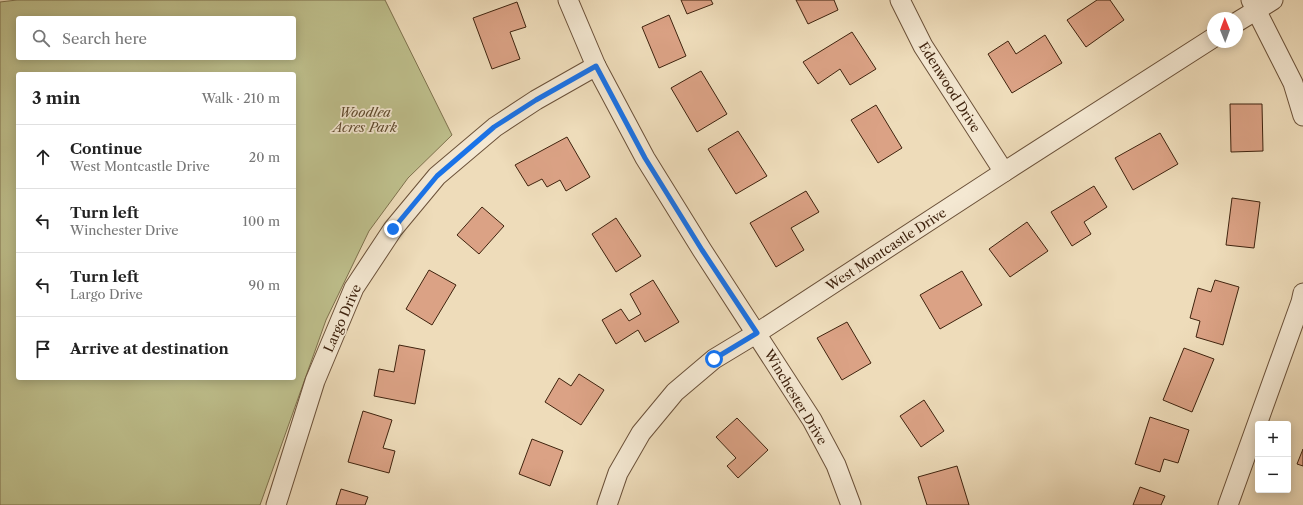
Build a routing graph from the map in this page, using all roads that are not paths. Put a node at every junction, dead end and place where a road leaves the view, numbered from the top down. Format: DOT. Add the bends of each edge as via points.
graph roads {
  1 [pos="568,0"];
  2 [pos="900,0"];
  3 [pos="1273,0"];
  4 [pos="1254,5"];
  5 [pos="1243,16"];
  6 [pos="1207,42"];
  7 [pos="596,66"];
  8 [pos="1303,116"];
  9 [pos="1004,172"];
  10 [pos="1303,293"];
  11 [pos="757,333"];
  12 [pos="276,505"];
  13 [pos="607,505"];
  14 [pos="851,505"];
  15 [pos="1228,505"];
  1 -- 7 [label="street, Winchester Drive"];
  2 -- 9 [label="street, Edenwood Drive" via="923,46"];
  3 -- 4 [label="street"];
  4 -- 5 [label="street"];
  4 -- 8 [label="street" via="1293,83"];
  6 -- 9 [label="street, West Montcastle Drive"];
  7 -- 11 [label="street, Winchester Drive" via="645,158"];
  7 -- 12 [label="street, Largo Drive" via="494,127 437,176 393,229 354,288 314,381"];
  9 -- 11 [label="street, West Montcastle Drive"];
  10 -- 15 [label="street"];
  11 -- 13 [label="street, West Montcastle Drive" via="714,359 675,392 637,440 618,473"];
  11 -- 14 [label="street, Winchester Drive" via="812,420 836,465"];
}
